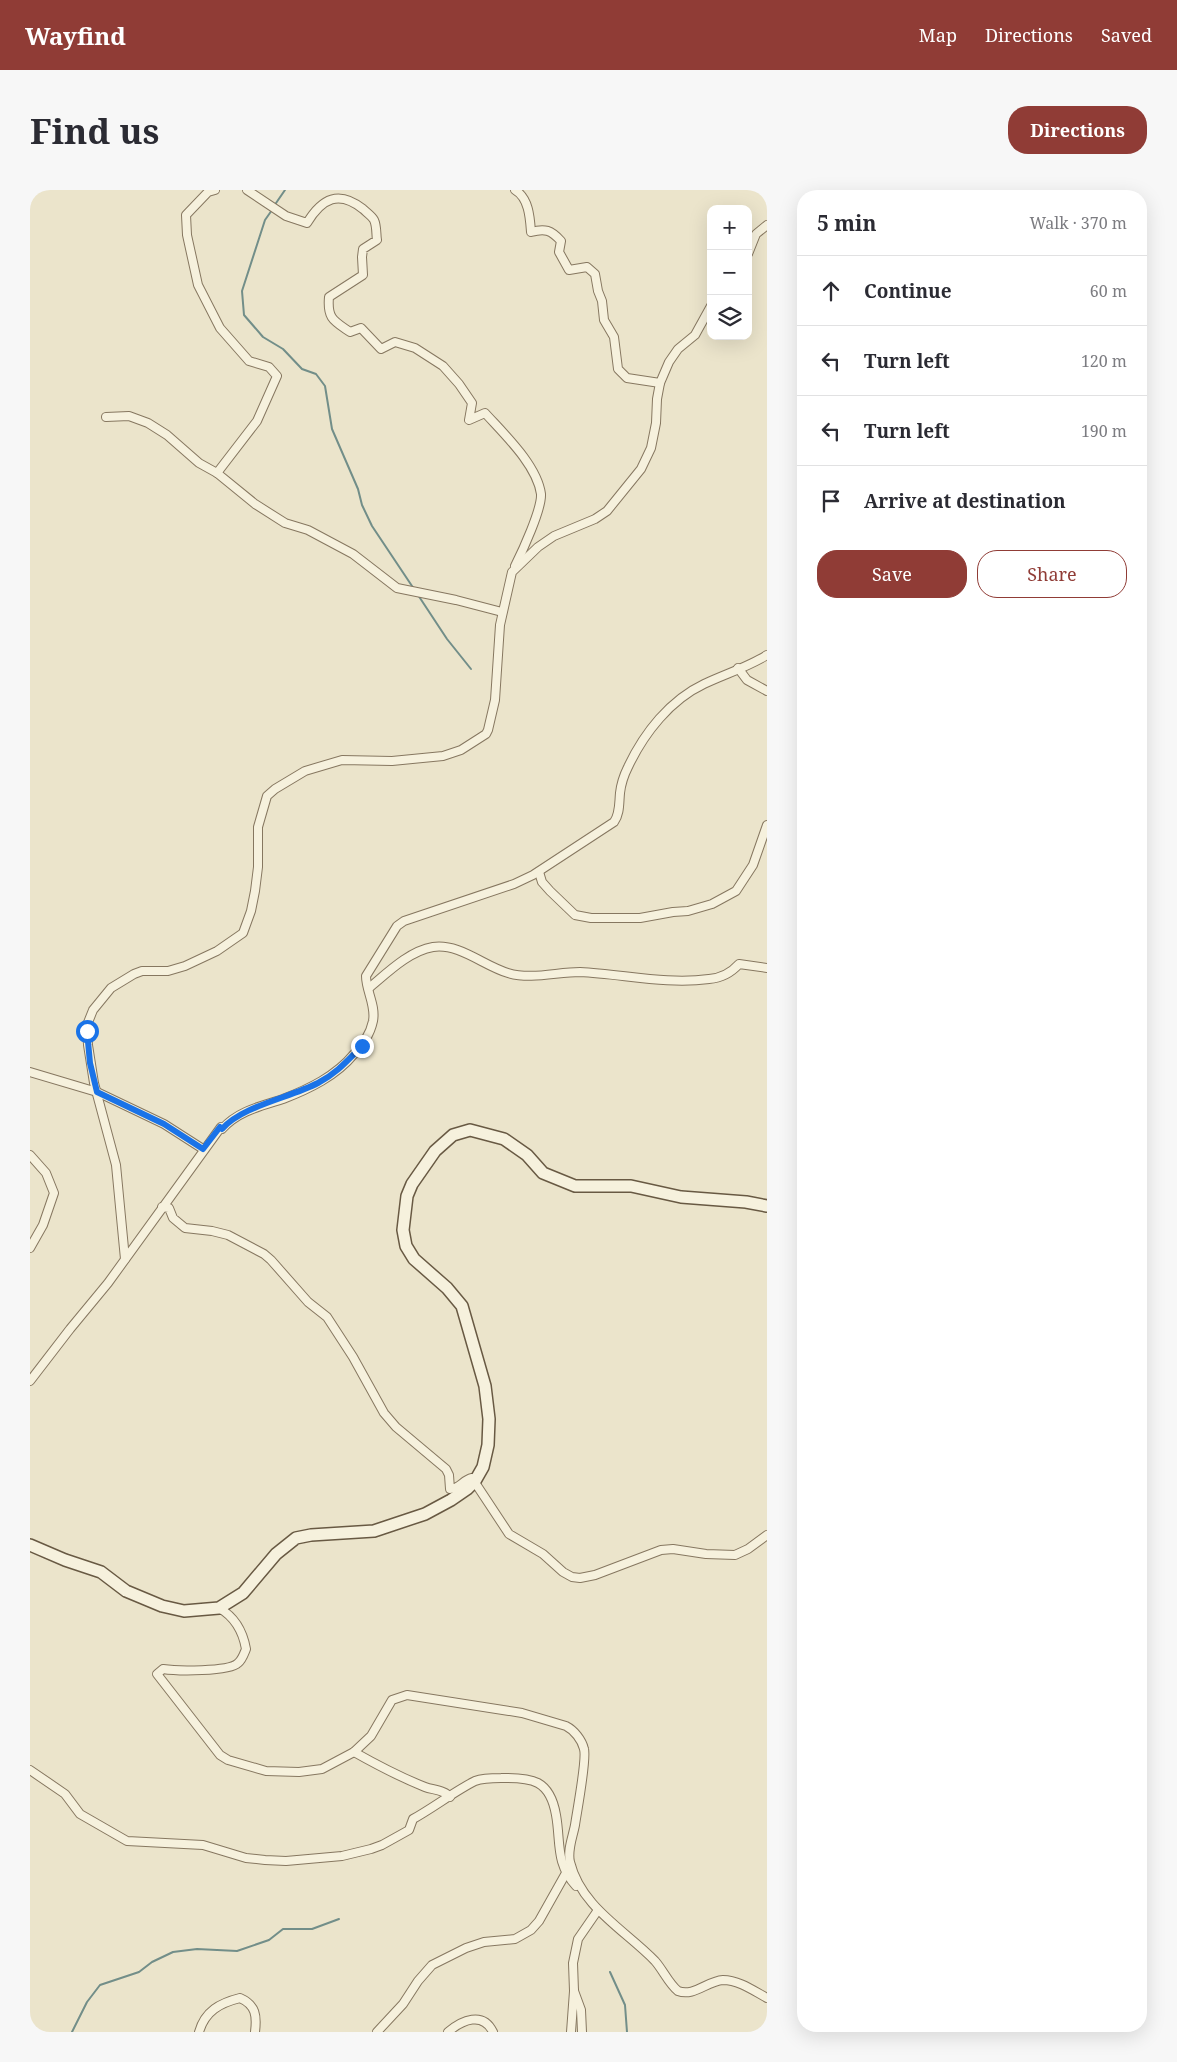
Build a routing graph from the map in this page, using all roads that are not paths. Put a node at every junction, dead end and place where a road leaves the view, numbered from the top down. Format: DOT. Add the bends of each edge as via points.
graph roads {
  1 [pos="215,190"];
  2 [pos="247,190"];
  3 [pos="515,190"];
  4 [pos="767,226"];
  5 [pos="750,250"];
  6 [pos="707,313"];
  7 [pos="660,383"];
  8 [pos="106,417"];
  9 [pos="217,473"];
  10 [pos="512,572"];
  11 [pos="502,612"];
  12 [pos="767,655"];
  13 [pos="738,668"];
  14 [pos="767,692"];
  15 [pos="767,825"];
  16 [pos="539,872"];
  17 [pos="767,968"];
  18 [pos="369,988"];
  19 [pos="30,1072"];
  20 [pos="97,1092"];
  21 [pos="203,1149"];
  22 [pos="30,1155"];
  23 [pos="767,1206"];
  24 [pos="162,1207"];
  25 [pos="30,1248"];
  26 [pos="125,1259"];
  27 [pos="30,1381"];
  28 [pos="475,1481"];
  29 [pos="767,1535"];
  30 [pos="30,1545"];
  31 [pos="220,1608"];
  32 [pos="354,1752"];
  33 [pos="30,1770"];
  34 [pos="450,1797"];
  35 [pos="566,1873"];
  36 [pos="582,1890"];
  37 [pos="598,1910"];
  38 [pos="574,1991"];
  39 [pos="767,1998"];
  40 [pos="198,2032"];
  41 [pos="255,2032"];
  42 [pos="377,2032"];
  43 [pos="448,2032"];
  44 [pos="493,2032"];
  45 [pos="571,2032"];
  46 [pos="582,2032"];
  1 -- 9 [label="street" via="208,192 186,215 186,235 198,285 220,328 249,361 269,367 277,376 257,422"];
  2 -- 10 [label="street" via="286,216 307,223 325,199 342,196 355,201 374,220 376,240 363,249 363,275 329,297 328,310 332,319 350,332 361,328 381,348 395,342 415,348 442,366 472,403 469,420 485,413 526,460 541,496"];
  3 -- 7 [label="street" via="528,209 531,232 551,231 561,240 559,252 569,270 587,267 595,274 604,320 614,337 618,369 627,378"];
  4 -- 5 [label="street" via="756,234"];
  6 -- 7 [label="street" via="695,335 673,356"];
  7 -- 10 [label="street" via="651,448 641,469 616,502 595,519 554,536"];
  8 -- 9 [label="street" via="129,416 148,423"];
  9 -- 11 [label="street" via="255,504 285,523 308,530 353,554 397,588"];
  10 -- 11 [label="street"];
  11 -- 20 [label="street" via="495,700 486,734 461,750 443,756 392,761 342,760 304,772 267,796 258,828 258,868 253,904 243,933 198,961 168,971 142,971 111,988 93,1010 88,1025 88,1045"];
  12 -- 13 [label="street"];
  13 -- 14 [label="street" via="747,680"];
  13 -- 16 [label="street" via="695,689 667,710 628,767 615,821"];
  15 -- 16 [label="street" via="753,864 736,891 712,904 688,911 640,918 575,915 542,882"];
  16 -- 18 [label="street" via="514,884 401,923 392,932 366,976"];
  17 -- 18 [label="street" via="739,964 731,973 710,979 672,980 578,972 529,976 508,973 455,950 433,947 406,960"];
  18 -- 21 [label="street" via="373,1022 364,1043 343,1068 318,1083 230,1120 222,1129 220,1127"];
  19 -- 20 [label="street"];
  20 -- 21 [label="street" via="164,1124"];
  20 -- 26 [label="street" via="116,1165"];
  21 -- 24 [label="street"];
  22 -- 25 [label="street" via="46,1173 54,1193 43,1226"];
  23 -- 28 [label="main road" via="681,1197 631,1186 575,1186 543,1173 524,1152 500,1138 470,1130 445,1141 408,1191 403,1230 409,1253 455,1296 467,1320 485,1386 489,1436 486,1457"];
  24 -- 26 [label="street"];
  24 -- 28 [label="street" via="169,1208 173,1218 185,1228 220,1232 264,1254 302,1296 327,1317 381,1410 396,1427 446,1468 450,1489 467,1479"];
  26 -- 27 [label="street"];
  28 -- 29 [label="street" via="510,1534 572,1577 595,1575 661,1550 735,1555"];
  28 -- 31 [label="main road" via="456,1497 425,1514 374,1531 296,1538 276,1554 242,1593"];
  30 -- 31 [label="main road" via="101,1572 126,1591 162,1606 184,1611"];
  31 -- 32 [label="street" via="233,1619 243,1636 246,1649 239,1663 226,1668 161,1669 157,1674 220,1755 266,1771 299,1772 322,1769"];
  32 -- 34 [label="street" via="383,1769 447,1793"];
  32 -- 36 [label="street" via="371,1736 392,1700 398,1696 522,1714 570,1727 581,1741 585,1754 569,1857"];
  33 -- 34 [label="street" via="65,1794 80,1814 127,1842 203,1844 246,1858 265,1860 342,1856 382,1845 409,1830 413,1819"];
  34 -- 35 [label="street" via="473,1782 485,1779 518,1778 539,1782 554,1805 558,1850"];
  35 -- 36 [label="street"];
  35 -- 42 [label="street" via="531,1930 515,1939 480,1943 432,1965"];
  36 -- 37 [label="street"];
  37 -- 38 [label="street" via="576,1945 572,1968"];
  37 -- 39 [label="street" via="641,1946 678,1991 690,1992 720,1980 729,1980"];
  38 -- 45 [label="street"];
  38 -- 46 [label="street"];
  40 -- 41 [label="street" via="211,2010 240,1998 253,2006"];
  43 -- 44 [label="street" via="464,2022 481,2019"];
}
